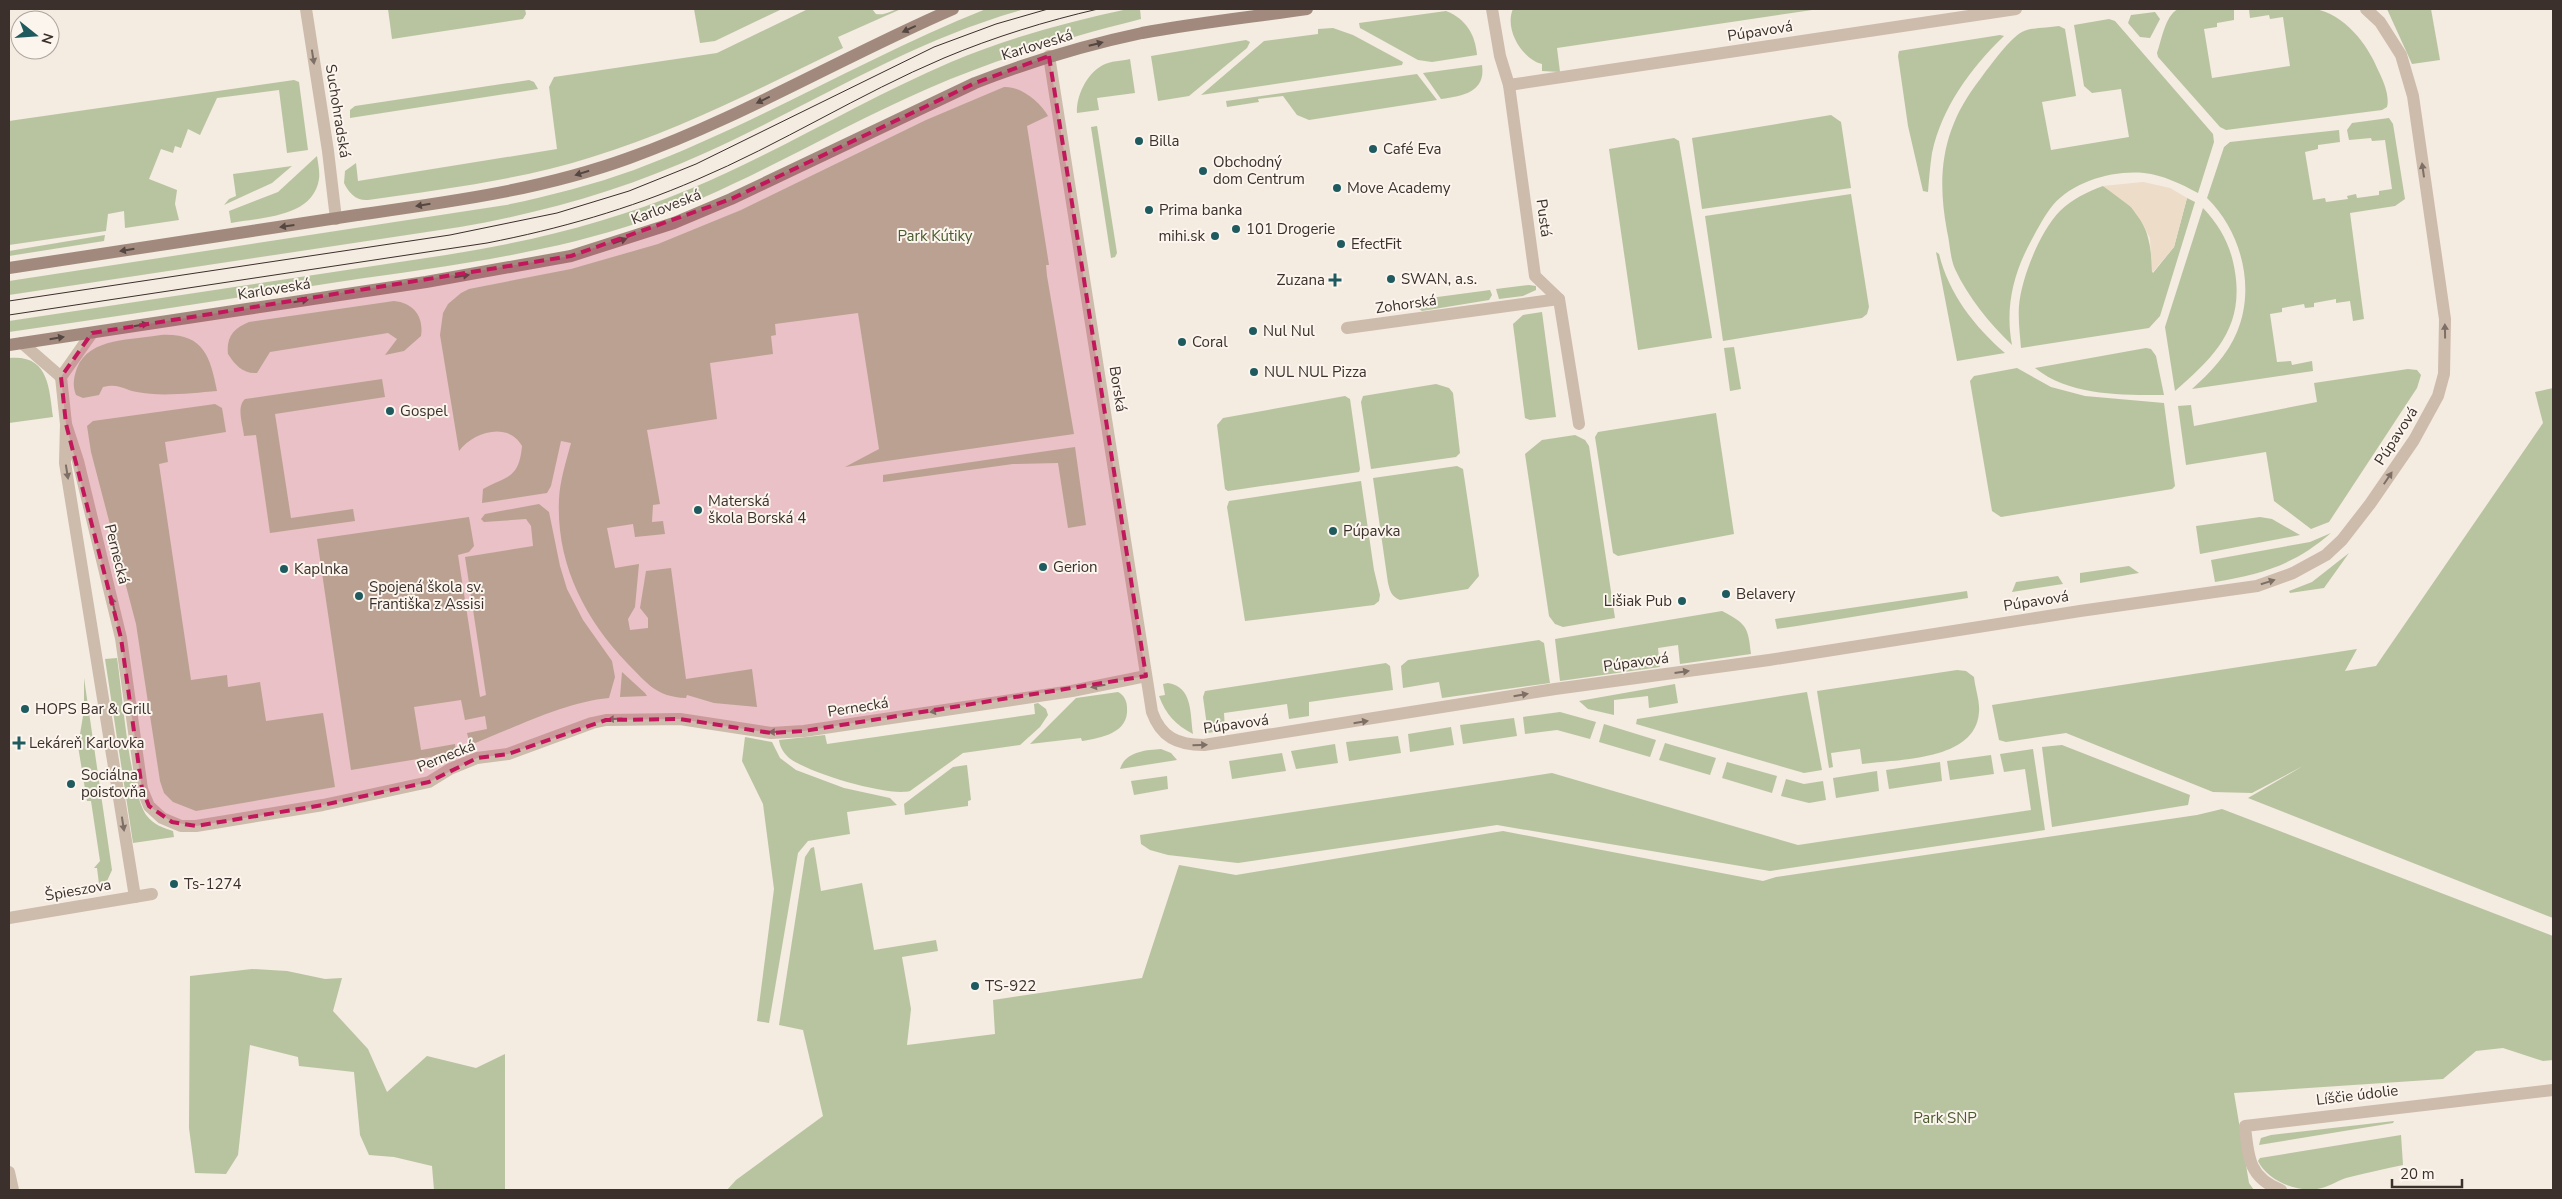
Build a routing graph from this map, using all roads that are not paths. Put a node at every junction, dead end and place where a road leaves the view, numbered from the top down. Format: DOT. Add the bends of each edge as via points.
graph roads {
  1 [pos="306,9"];
  2 [pos="953,9"];
  3 [pos="1307,9"];
  4 [pos="1492,9"];
  5 [pos="2016,9"];
  6 [pos="2366,9"];
  7 [pos="1049,56"];
  8 [pos="1509,85"];
  9 [pos="336,219"];
  10 [pos="9,268"];
  11 [pos="1559,299"];
  12 [pos="1347,328"];
  13 [pos="92,332"];
  14 [pos="22,343"];
  15 [pos="9,345"];
  16 [pos="61,377"];
  17 [pos="66,424"];
  18 [pos="1580,424"];
  19 [pos="1146,676"];
  20 [pos="1157,726"];
  21 [pos="152,894"];
  22 [pos="135,897"];
  23 [pos="9,918"];
  24 [pos="2553,1090"];
  25 [pos="9,1172"];
  26 [pos="13,1190"];
  27 [pos="2281,1190"];
  1 -- 9 [label="street, Suchohradská, one-way"];
  2 -- 9 [label="main road, one-way" via="720,121 628,158 519,189"];
  7 -- 3 [label="main road, Karloveská, one-way" via="1142,33"];
  4 -- 8 [label="street, Pustá"];
  5 -- 8 [label="street, Púpavová"];
  20 -- 6 [label="street, Púpavová, one-way" via="1177,742 1204,746 1555,689 2256,586 2310,565 2342,540 2370,504 2429,416 2444,374 2445,318 2413,96 2401,55 2380,22"];
  13 -- 7 [label="main road, Karloveská, one-way" via="426,282 571,256 723,202 975,83"];
  7 -- 19 [label="street, Borská"];
  8 -- 11 [label="street, Pustá" via="1536,276"];
  9 -- 10 [label="main road, one-way"];
  11 -- 12 [label="street, Zohorská"];
  11 -- 18 [label="street"];
  14 -- 13 [label="main road, Karloveská, one-way"];
  13 -- 16 [label="street"];
  14 -- 15 [label="main road, Karloveská"];
  14 -- 16 [label="street"];
  16 -- 17 [label="street, Pernecká"];
  19 -- 17 [label="street, Pernecká, one-way" via="1072,691 804,732 771,733 680,719 606,720 508,754 477,758 429,782 216,824 181,826 162,818 150,806 142,789 121,638 78,460"];
  17 -- 22 [label="street, Pernecká, one-way" via="66,463"];
  19 -- 20 [label="street, Borská"];
  21 -- 22 [label="street, Špieszova"];
  22 -- 23 [label="street, Špieszova"];
  24 -- 27 [label="street, Líščie údolie" via="2245,1126 2251,1167 2267,1185"];
  25 -- 26 [label="street"];
}
